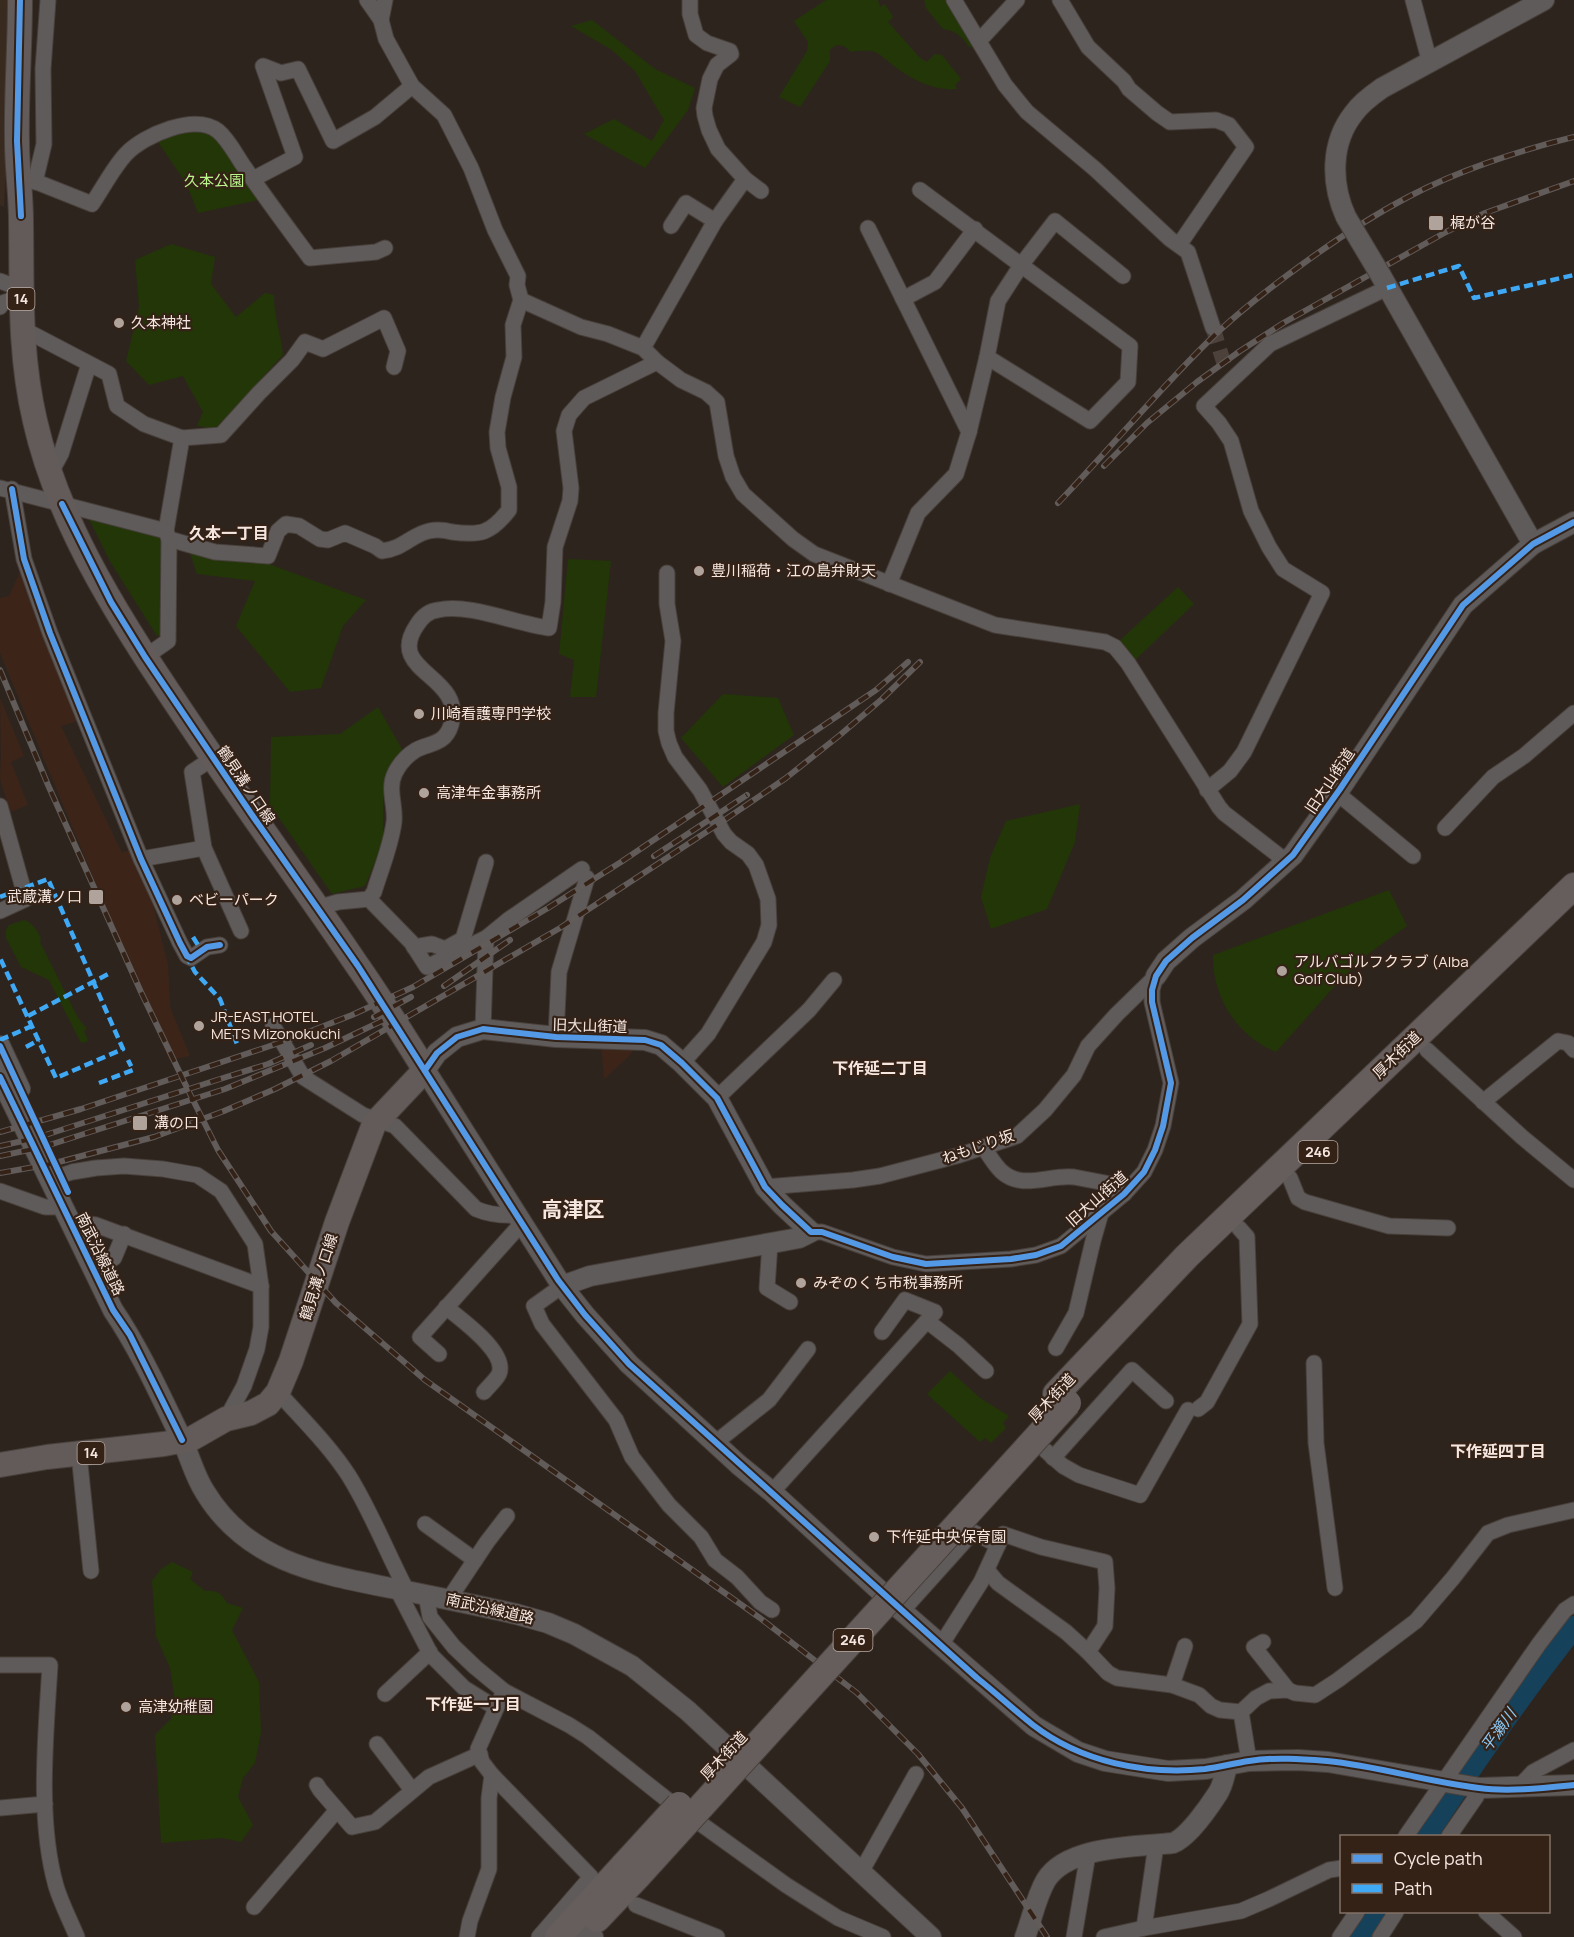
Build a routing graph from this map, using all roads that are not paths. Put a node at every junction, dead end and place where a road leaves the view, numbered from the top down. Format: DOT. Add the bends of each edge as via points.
graph roads {
  1 [pos="20,0"];
  2 [pos="48,0"];
  3 [pos="367,0"];
  4 [pos="386,0"];
  5 [pos="690,0"];
  6 [pos="954,0"];
  7 [pos="1017,0"];
  8 [pos="1060,0"];
  9 [pos="1413,0"];
  10 [pos="1544,0"];
  11 [pos="381,20"];
  12 [pos="979,41"];
  13 [pos="19,48"];
  14 [pos="45,50"];
  15 [pos="1430,63"];
  16 [pos="412,86"];
  17 [pos="27,179"];
  18 [pos="253,179"];
  19 [pos="745,179"];
  20 [pos="921,190"];
  21 [pos="761,191"];
  22 [pos="715,220"];
  23 [pos="671,226"];
  24 [pos="868,228"];
  25 [pos="975,229"];
  26 [pos="1179,245"];
  27 [pos="385,248"];
  28 [pos="1022,264"];
  29 [pos="1123,276"];
  30 [pos="0,281"];
  31 [pos="1384,281"];
  32 [pos="903,299"];
  33 [pos="521,300"];
  34 [pos="11,302"];
  35 [pos="21,328"];
  36 [pos="1213,328"];
  37 [pos="643,348"];
  38 [pos="987,357"];
  39 [pos="657,362"];
  40 [pos="89,364"];
  41 [pos="394,367"];
  42 [pos="969,432"];
  43 [pos="182,438"];
  44 [pos="50,474"];
  45 [pos="6,489"];
  46 [pos="62,504"];
  47 [pos="1574,522"];
  48 [pos="167,535"];
  49 [pos="1533,544"];
  50 [pos="667,573"];
  51 [pos="889,584"];
  52 [pos="145,657"];
  53 [pos="1574,713"];
  54 [pos="213,758"];
  55 [pos="1207,790"];
  56 [pos="1337,793"];
  57 [pos="0,806"];
  58 [pos="1445,828"];
  59 [pos="204,848"];
  60 [pos="1413,856"];
  61 [pos="141,858"];
  62 [pos="486,862"];
  63 [pos="1287,862"];
  64 [pos="1574,886"];
  65 [pos="369,899"];
  66 [pos="1574,907"];
  67 [pos="317,908"];
  68 [pos="0,911"];
  69 [pos="241,931"];
  70 [pos="486,938"];
  71 [pos="220,945"];
  72 [pos="414,947"];
  73 [pos="1156,976"];
  74 [pos="834,980"];
  75 [pos="273,1026"];
  76 [pos="483,1029"];
  77 [pos="556,1037"];
  78 [pos="0,1046"];
  79 [pos="1427,1050"];
  80 [pos="1574,1050"];
  81 [pos="682,1063"];
  82 [pos="425,1070"];
  83 [pos="4,1073"];
  84 [pos="717,1098"];
  85 [pos="1483,1102"];
  86 [pos="377,1119"];
  87 [pos="984,1148"];
  88 [pos="60,1176"];
  89 [pos="1290,1178"];
  90 [pos="1574,1180"];
  91 [pos="765,1187"];
  92 [pos="0,1191"];
  93 [pos="1124,1194"];
  94 [pos="64,1207"];
  95 [pos="1101,1213"];
  96 [pos="520,1219"];
  97 [pos="83,1223"];
  98 [pos="1239,1228"];
  99 [pos="1448,1228"];
  100 [pos="811,1232"];
  101 [pos="124,1234"];
  102 [pos="770,1243"];
  103 [pos="102,1264"];
  104 [pos="261,1286"];
  105 [pos="562,1286"];
  106 [pos="790,1302"];
  107 [pos="446,1307"];
  108 [pos="927,1321"];
  109 [pos="882,1332"];
  110 [pos="130,1335"];
  111 [pos="1056,1348"];
  112 [pos="808,1349"];
  113 [pos="439,1354"];
  114 [pos="1314,1363"];
  115 [pos="986,1371"];
  116 [pos="278,1392"];
  117 [pos="484,1392"];
  118 [pos="1062,1398"];
  119 [pos="1166,1401"];
  120 [pos="226,1419"];
  121 [pos="182,1440"];
  122 [pos="715,1443"];
  123 [pos="79,1454"];
  124 [pos="0,1465"];
  125 [pos="772,1492"];
  126 [pos="1574,1510"];
  127 [pos="507,1516"];
  128 [pos="425,1524"];
  129 [pos="998,1545"];
  130 [pos="475,1560"];
  131 [pos="987,1570"];
  132 [pos="91,1571"];
  133 [pos="1335,1588"];
  134 [pos="410,1592"];
  135 [pos="449,1599"];
  136 [pos="1574,1604"];
  137 [pos="772,1610"];
  138 [pos="902,1611"];
  139 [pos="1263,1642"];
  140 [pos="941,1645"];
  141 [pos="1185,1646"];
  142 [pos="430,1652"];
  143 [pos="1088,1652"];
  144 [pos="0,1665"];
  145 [pos="1172,1685"];
  146 [pos="1288,1690"];
  147 [pos="504,1691"];
  148 [pos="385,1694"];
  149 [pos="496,1708"];
  150 [pos="1240,1712"];
  151 [pos="377,1744"];
  152 [pos="1574,1750"];
  153 [pos="480,1754"];
  154 [pos="1249,1761"];
  155 [pos="1227,1765"];
  156 [pos="916,1774"];
  157 [pos="492,1775"];
  158 [pos="1443,1781"];
  159 [pos="317,1785"];
  160 [pos="1574,1785"];
  161 [pos="1477,1788"];
  162 [pos="1518,1788"];
  163 [pos="412,1790"];
  164 [pos="45,1804"];
  165 [pos="0,1808"];
  166 [pos="337,1810"];
  167 [pos="1407,1835"];
  168 [pos="1450,1835"];
  169 [pos="1156,1845"];
  170 [pos="1088,1854"];
  171 [pos="1340,1868"];
  172 [pos="861,1872"];
  173 [pos="636,1905"];
  174 [pos="254,1907"];
  175 [pos="1356,1913"];
  176 [pos="1395,1913"];
  177 [pos="1488,1913"];
  178 [pos="1144,1928"];
  179 [pos="578,1933"];
  180 [pos="77,1937"];
  181 [pos="467,1937"];
  182 [pos="539,1937"];
  183 [pos="717,1937"];
  184 [pos="883,1937"];
  185 [pos="932,1937"];
  186 [pos="1025,1937"];
  187 [pos="1074,1937"];
  188 [pos="1104,1937"];
  189 [pos="1340,1937"];
  190 [pos="1380,1937"];
  191 [pos="1514,1937"];
  1 -- 13 [label="main road, 鶴見溝ノ口線 / 14"];
  2 -- 14 [label="street"];
  3 -- 11 [label="street"];
  4 -- 11 [label="street"];
  5 -- 19 [label="street" via="696,35 731,54 717,65 704,108 718,149"];
  6 -- 12 [label="street"];
  7 -- 12 [label="street"];
  8 -- 26 [label="street" via="1088,47 1157,113 1170,122 1216,120 1229,125 1246,147"];
  9 -- 15 [label="street"];
  10 -- 15 [label="street"];
  11 -- 16 [label="street" via="386,39"];
  12 -- 26 [label="street" via="1005,85 1027,112"];
  13 -- 14 [label="street"];
  13 -- 17 [label="main road, 鶴見溝ノ口線 / 14" via="17,141"];
  14 -- 17 [label="street" via="44,144"];
  15 -- 31 [label="street, bridge" via="1367,99 1353,113 1338,144 1335,174 1341,207"];
  16 -- 18 [label="street" via="375,117 333,141 298,69 281,73 263,66 295,157"];
  16 -- 33 [label="street" via="444,115 471,168 518,276"];
  17 -- 18 [label="street" via="92,204 125,155 137,145 195,123 207,124 220,132"];
  17 -- 34 [label="main road, 鶴見溝ノ口線 / 14"];
  18 -- 27 [label="street" via="310,258"];
  19 -- 21 [label="street"];
  19 -- 22 [label="street"];
  20 -- 25 [label="street"];
  22 -- 23 [label="street" via="686,203"];
  22 -- 37 [label="street"];
  24 -- 32 [label="street"];
  25 -- 28 [label="street"];
  25 -- 32 [label="street" via="935,282"];
  26 -- 36 [label="street" via="1188,252"];
  28 -- 29 [label="street" via="1055,221"];
  28 -- 38 [label="street" via="998,301"];
  28 -- 38 [label="street" via="1130,346 1128,382 1090,421"];
  30 -- 34 [label="street" via="11,285"];
  31 -- 49 [label="street"];
  31 -- 55 [label="street" via="1270,344 1228,376 1204,406 1231,441 1251,512 1269,548 1283,569 1322,593 1244,752 1230,771"];
  32 -- 42 [label="street"];
  33 -- 37 [label="street" via="581,327"];
  33 -- 48 [label="street" via="513,325 514,357 497,432 509,487 509,510 492,529 468,534 432,530 394,550 382,551 345,533 320,539 299,526 286,524 278,531 268,556 215,552"];
  34 -- 35 [label="main road, 鶴見溝ノ口線 / 14"];
  35 -- 40 [label="street"];
  35 -- 44 [label="main road, 鶴見溝ノ口線 / 14" via="31,404"];
  37 -- 39 [label="street"];
  38 -- 42 [label="street"];
  39 -- 51 [label="street" via="717,402 726,456 743,494 814,554"];
  39 -- 65 [label="street" via="584,398 569,415 564,431 570,494 555,547 549,628 458,608 423,616 412,632 411,656 445,691 452,702 453,715 451,727 443,737 403,760 394,776 391,839"];
  40 -- 43 [label="street" via="109,374 117,406 144,424"];
  40 -- 44 [label="street" via="61,454"];
  41 -- 43 [label="street" via="398,351 384,318 323,349 305,342 221,435"];
  42 -- 51 [label="street" via="956,474 918,513"];
  43 -- 48 [label="street"];
  44 -- 46 [label="main road, 鶴見溝ノ口線 / 14"];
  45 -- 46 [label="street"];
  45 -- 61 [label="street" via="46,622"];
  46 -- 48 [label="street"];
  46 -- 52 [label="main road, 鶴見溝ノ口線 / 14" via="111,602"];
  47 -- 49 [label="street, 旧大山街道"];
  48 -- 52 [label="street" via="168,641"];
  49 -- 56 [label="street, 旧大山街道" via="1463,605"];
  50 -- 81 [label="street" via="673,641 666,713 669,743 724,834 756,865 768,899 769,925 764,942 708,1034"];
  51 -- 55 [label="street" via="995,625 1089,639 1115,647"];
  52 -- 54 [label="main road, 鶴見溝ノ口線 / 14"];
  53 -- 58 [label="street" via="1493,777"];
  54 -- 59 [label="street" via="192,772"];
  54 -- 67 [label="main road, 鶴見溝ノ口線 / 14"];
  55 -- 63 [label="street" via="1224,813"];
  56 -- 60 [label="street"];
  56 -- 63 [label="street, 旧大山街道"];
  57 -- 68 [label="street" via="26,899"];
  59 -- 61 [label="street"];
  59 -- 69 [label="street"];
  61 -- 71 [label="street" via="187,956 191,958 207,947"];
  62 -- 72 [label="street" via="463,939 445,949 432,944"];
  63 -- 73 [label="street, 旧大山街道" via="1192,938 1166,961"];
  64 -- 118 [label="highway, 厚木街道 / 246" via="1196,1248"];
  65 -- 67 [label="street"];
  65 -- 72 [label="street"];
  66 -- 79 [label="highway, 厚木街道 / 246"];
  67 -- 82 [label="main road, 鶴見溝ノ口線 / 14"];
  70 -- 72 [label="street" via="427,967"];
  70 -- 76 [label="street"];
  70 -- 77 [label="street" via="508,920 585,874 559,972"];
  73 -- 87 [label="street, ねもじり坂" via="1088,1046 1074,1075 1045,1110 1017,1136"];
  73 -- 93 [label="street, 旧大山街道" via="1152,1002 1171,1083 1168,1104 1155,1150 1144,1172"];
  74 -- 84 [label="street" via="809,1010"];
  75 -- 86 [label="street" via="303,1077 363,1115"];
  76 -- 77 [label="street, 旧大山街道"];
  76 -- 82 [label="street, 旧大山街道" via="457,1037 437,1053"];
  77 -- 81 [label="street, 旧大山街道" via="645,1040 661,1045"];
  78 -- 83 [label="street, 南武沿線道路"];
  79 -- 85 [label="street"];
  79 -- 89 [label="highway, 厚木街道 / 246"];
  80 -- 85 [label="street" via="1568,1043 1558,1041"];
  81 -- 84 [label="street, 旧大山街道"];
  82 -- 86 [label="main road, 鶴見溝ノ口線 / 14"];
  82 -- 96 [label="street"];
  83 -- 88 [label="street, 南武沿線道路"];
  83 -- 94 [label="street, 南武沿線道路"];
  84 -- 91 [label="street, 旧大山街道"];
  85 -- 90 [label="street"];
  86 -- 96 [label="street" via="394,1126 476,1209"];
  86 -- 116 [label="main road, 鶴見溝ノ口線 / 14"];
  87 -- 91 [label="street, ねもじり坂" via="880,1176"];
  87 -- 93 [label="street" via="998,1168 1019,1181 1067,1176 1116,1185"];
  88 -- 97 [label="street, 南武沿線道路"];
  88 -- 104 [label="street" via="124,1166 197,1175 221,1191 255,1244"];
  89 -- 98 [label="highway, 厚木街道 / 246"];
  89 -- 99 [label="street" via="1298,1198 1305,1202 1389,1226"];
  91 -- 100 [label="street, 旧大山街道"];
  92 -- 94 [label="street" via="45,1207"];
  93 -- 95 [label="street, 旧大山街道"];
  94 -- 110 [label="street, 南武沿線道路" via="113,1310"];
  95 -- 100 [label="street, 旧大山街道" via="1061,1246 1011,1259 926,1264"];
  95 -- 111 [label="street" via="1076,1314"];
  96 -- 105 [label="street"];
  96 -- 107 [label="street"];
  97 -- 101 [label="street"];
  97 -- 103 [label="street, 南武沿線道路"];
  98 -- 118 [label="highway, 厚木街道 / 246"];
  98 -- 119 [label="street" via="1247,1237 1250,1324 1207,1402 1194,1410 1140,1495 1079,1476 1050,1454 1132,1370"];
  100 -- 102 [label="street"];
  101 -- 103 [label="street" via="114,1258"];
  101 -- 104 [label="street"];
  102 -- 105 [label="street" via="590,1276"];
  102 -- 106 [label="street" via="767,1288"];
  103 -- 110 [label="street, 南武沿線道路" via="122,1306"];
  104 -- 120 [label="street" via="257,1349 244,1386"];
  105 -- 122 [label="street" via="629,1364"];
  105 -- 137 [label="street" via="534,1306 542,1324 616,1420 632,1457 669,1505 701,1537 715,1560"];
  107 -- 113 [label="street" via="420,1337"];
  107 -- 117 [label="street" via="492,1348 499,1363 499,1374"];
  108 -- 109 [label="street" via="935,1312 905,1300"];
  108 -- 115 [label="street"];
  108 -- 125 [label="street"];
  110 -- 121 [label="street, 南武沿線道路"];
  112 -- 122 [label="street" via="769,1400"];
  114 -- 133 [label="street" via="1316,1443"];
  116 -- 120 [label="main road, 鶴見溝ノ口線 / 14" via="257,1411"];
  116 -- 134 [label="street" via="349,1477"];
  118 -- 179 [label="highway, 厚木街道 / 246, bridge"];
  120 -- 121 [label="main road, 鶴見溝ノ口線 / 14"];
  121 -- 123 [label="main road, 14"];
  121 -- 134 [label="street, 南武沿線道路" via="213,1504 260,1549 305,1569"];
  122 -- 125 [label="street"];
  123 -- 124 [label="main road, 14"];
  123 -- 132 [label="street"];
  125 -- 138 [label="street"];
  126 -- 146 [label="street" via="1488,1533 1416,1621 1397,1636 1315,1695"];
  127 -- 130 [label="street"];
  128 -- 130 [label="street"];
  129 -- 131 [label="street"];
  129 -- 138 [label="street" via="973,1532"];
  129 -- 143 [label="street" via="1004,1534 1105,1562 1105,1626"];
  130 -- 135 [label="street"];
  131 -- 140 [label="street"];
  131 -- 143 [label="street" via="998,1583"];
  134 -- 135 [label="street, 南武沿線道路"];
  134 -- 142 [label="street"];
  134 -- 147 [label="street" via="454,1647"];
  135 -- 172 [label="street, 南武沿線道路" via="548,1623 632,1666 688,1712"];
  136 -- 158 [label="street" via="1539,1644"];
  138 -- 140 [label="street"];
  139 -- 146 [label="street" via="1254,1647"];
  140 -- 155 [label="street" via="1034,1726 1078,1752 1105,1761 1168,1771"];
  141 -- 145 [label="street"];
  142 -- 148 [label="street"];
  142 -- 149 [label="street" via="464,1688"];
  143 -- 145 [label="street" via="1117,1678"];
  144 -- 164 [label="street" via="50,1665"];
  145 -- 150 [label="street" via="1199,1695 1220,1710"];
  146 -- 150 [label="street" via="1269,1691"];
  147 -- 149 [label="street"];
  147 -- 184 [label="street" via="588,1737 786,1885 838,1918"];
  149 -- 153 [label="street" via="478,1749"];
  150 -- 154 [label="street"];
  151 -- 163 [label="street"];
  152 -- 162 [label="street" via="1533,1772"];
  153 -- 157 [label="street"];
  153 -- 163 [label="street" via="429,1777"];
  154 -- 155 [label="street"];
  154 -- 158 [label="street" via="1328,1762"];
  155 -- 169 [label="street" via="1219,1792 1180,1841"];
  156 -- 172 [label="street"];
  157 -- 181 [label="street" via="489,1869"];
  157 -- 182 [label="street" via="591,1876"];
  158 -- 161 [label="street"];
  158 -- 167 [label="street"];
  159 -- 166 [label="street"];
  160 -- 162 [label="street"];
  161 -- 162 [label="street"];
  161 -- 168 [label="street" via="1476,1797"];
  163 -- 166 [label="street" via="375,1822 352,1827"];
  164 -- 165 [label="street"];
  164 -- 180 [label="street" via="56,1886"];
  166 -- 174 [label="street"];
  169 -- 170 [label="street"];
  169 -- 178 [label="street"];
  170 -- 186 [label="street" via="1052,1873 1041,1891"];
  170 -- 187 [label="street"];
  171 -- 178 [label="street" via="1240,1911"];
  172 -- 185 [label="street, 南武沿線道路"];
  173 -- 183 [label="street"];
  175 -- 189 [label="street"];
  176 -- 190 [label="street"];
  177 -- 191 [label="street"];
  178 -- 188 [label="street"];
}
